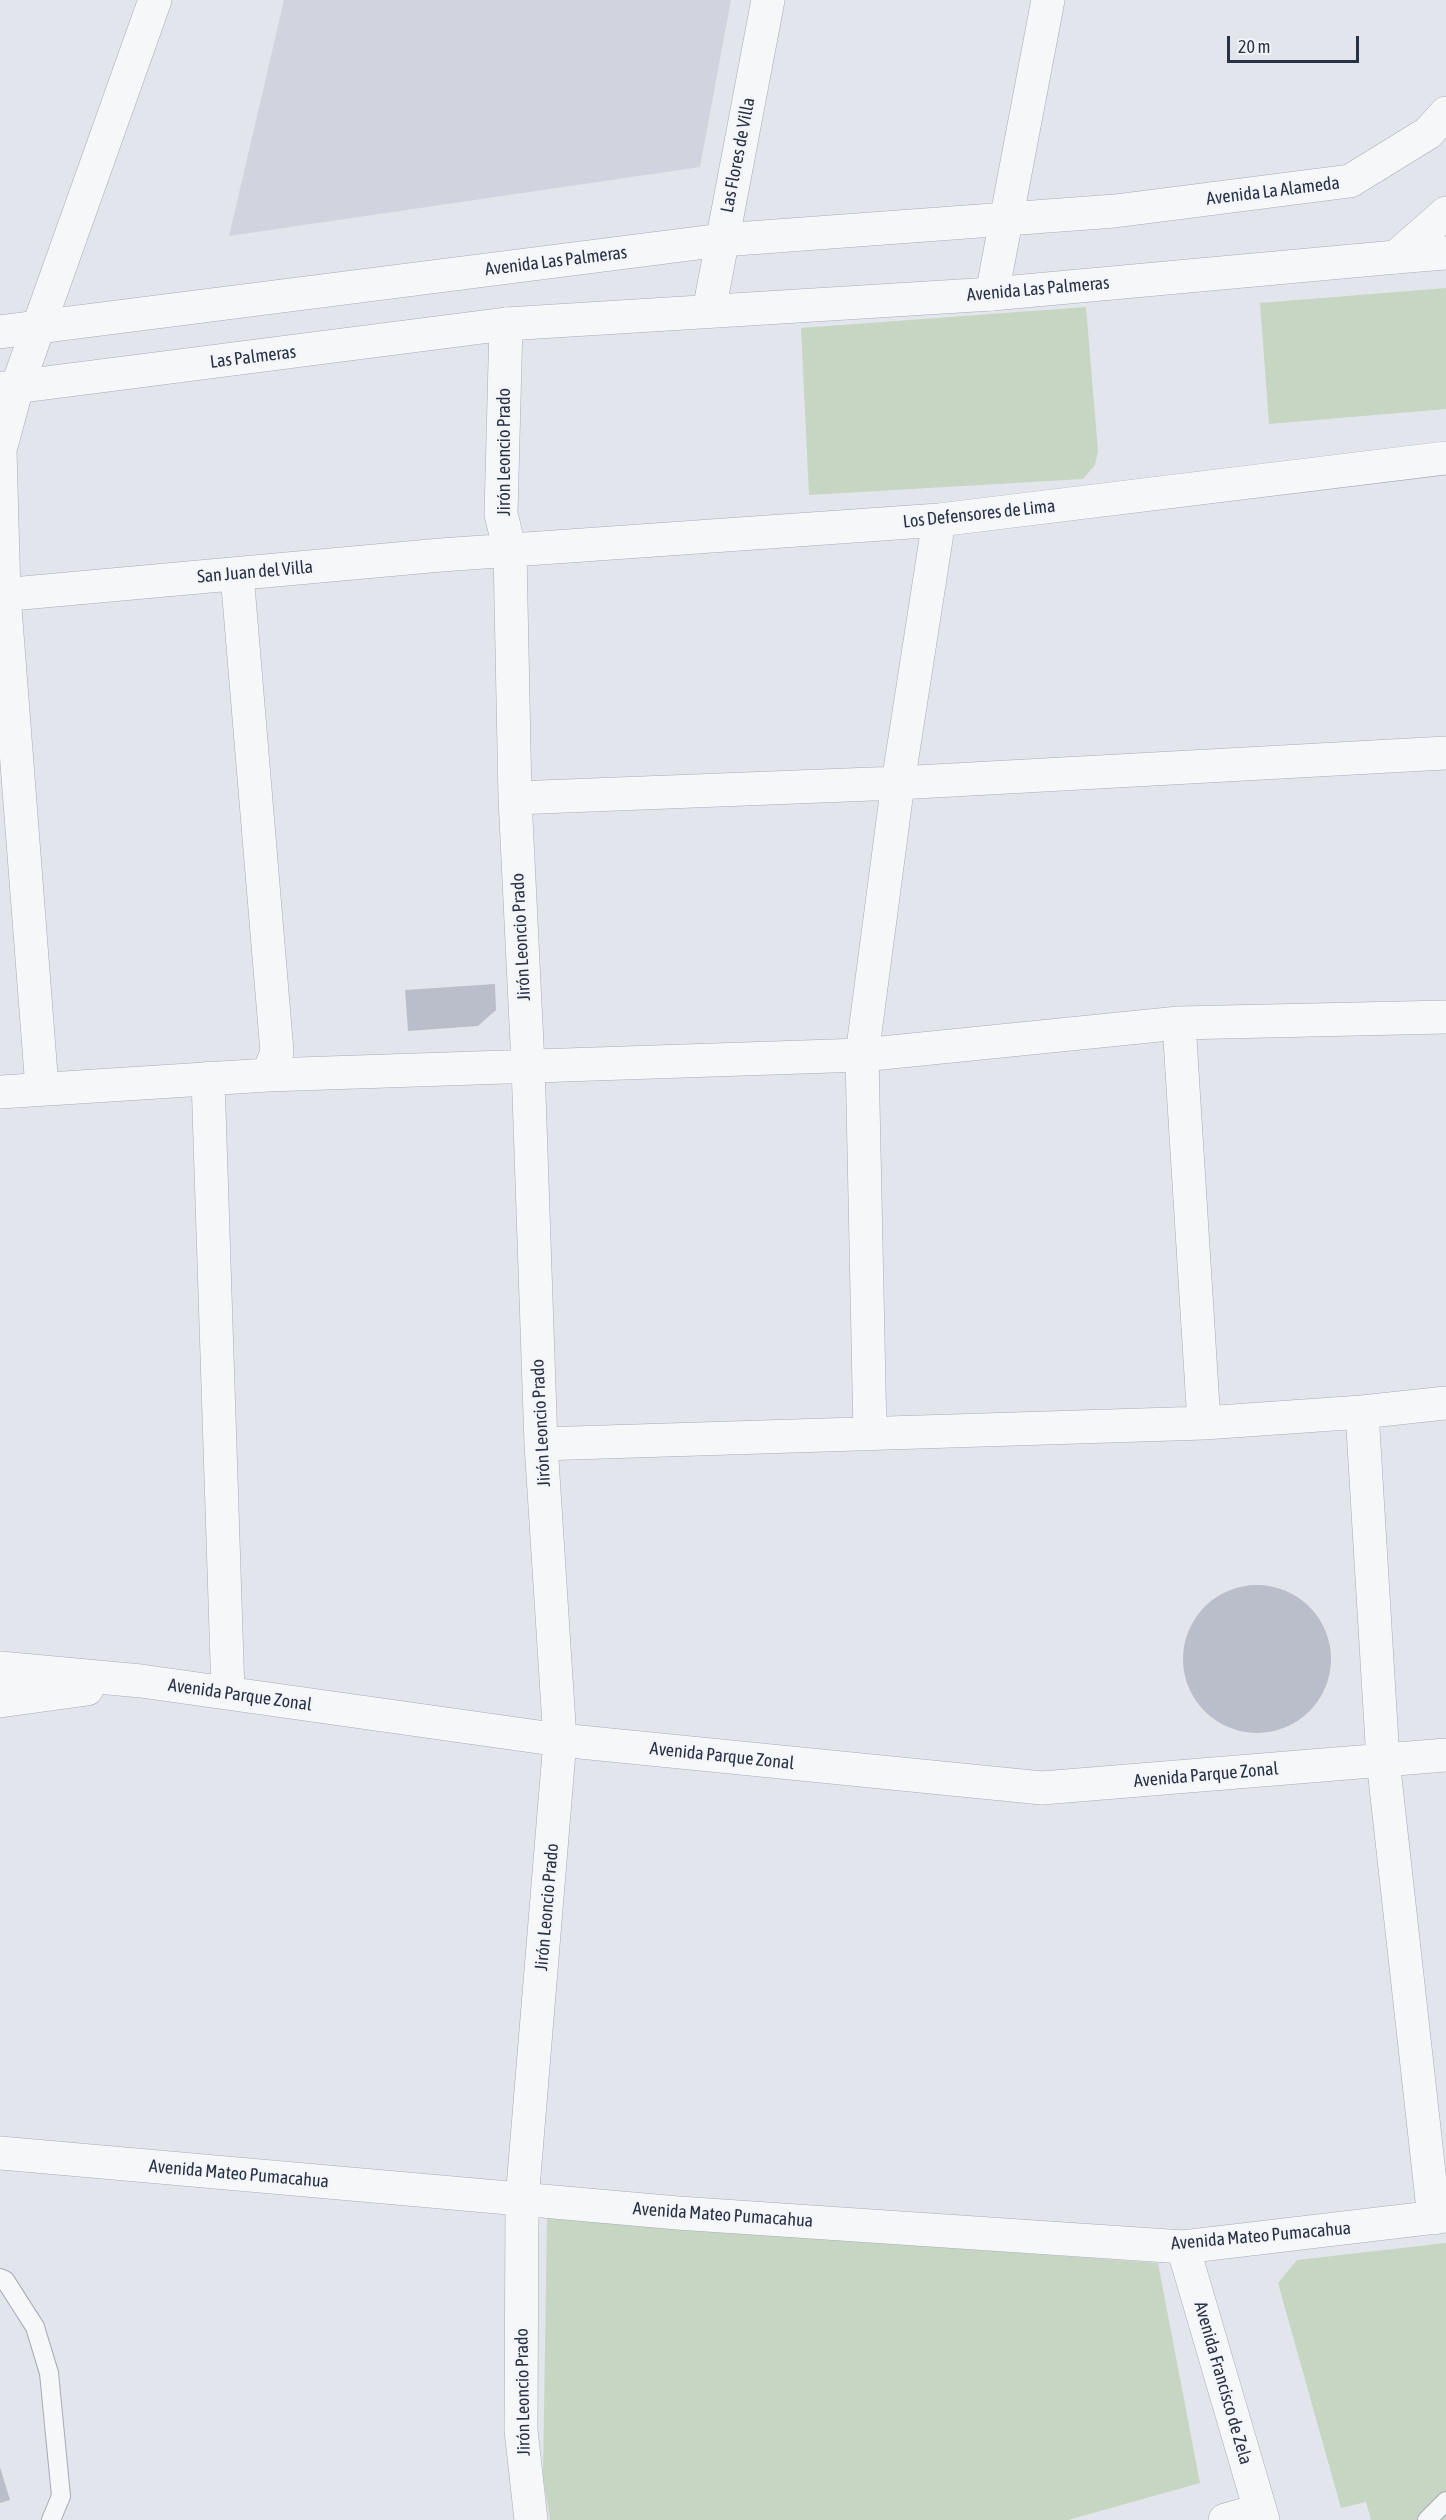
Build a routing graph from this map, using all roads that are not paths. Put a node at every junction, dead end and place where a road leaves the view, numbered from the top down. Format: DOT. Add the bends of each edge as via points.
graph roads {
  1 [pos="155,0"];
  2 [pos="768,0"];
  3 [pos="1048,0"];
  4 [pos="1446,113"];
  5 [pos="1115,211"];
  6 [pos="1446,213"];
  7 [pos="1006,218"];
  8 [pos="722,240"];
  9 [pos="1446,253"];
  10 [pos="1396,258"];
  11 [pos="992,294"];
  12 [pos="709,310"];
  13 [pos="506,324"];
  14 [pos="38,328"];
  15 [pos="0,332"];
  16 [pos="8,388"];
  17 [pos="1446,458"];
  18 [pos="939,520"];
  19 [pos="510,551"];
  20 [pos="237,574"];
  21 [pos="2,595"];
  22 [pos="1446,753"];
  23 [pos="898,783"];
  24 [pos="514,798"];
  25 [pos="1446,1017"];
  26 [pos="1179,1023"];
  27 [pos="862,1055"];
  28 [pos="528,1065"];
  29 [pos="268,1075"];
  30 [pos="208,1078"];
  31 [pos="42,1088"];
  32 [pos="0,1092"];
  33 [pos="1446,1403"];
  34 [pos="1362,1412"];
  35 [pos="1204,1423"];
  36 [pos="870,1434"];
  37 [pos="541,1444"];
  38 [pos="0,1668"];
  39 [pos="141,1681"];
  40 [pos="228,1693"];
  41 [pos="0,1701"];
  42 [pos="560,1740"];
  43 [pos="1446,1755"];
  44 [pos="1383,1760"];
  45 [pos="0,2153"];
  46 [pos="522,2200"];
  47 [pos="1440,2217"];
  48 [pos="1183,2247"];
  49 [pos="0,2278"];
  50 [pos="1446,2501"];
  51 [pos="1262,2515"];
  52 [pos="51,2520"];
  53 [pos="531,2520"];
  54 [pos="1225,2520"];
  55 [pos="1427,2520"];
  1 -- 14 [label="street"];
  2 -- 8 [label="street, Las Flores de Villa"];
  3 -- 7 [label="street"];
  4 -- 5 [label="street, Avenida La Alameda" via="1428,133 1350,181"];
  5 -- 7 [label="street, Avenida Las Palmeras"];
  6 -- 10 [label="street"];
  7 -- 8 [label="street, Avenida Las Palmeras"];
  7 -- 11 [label="street"];
  8 -- 12 [label="street, Las Flores de Villa"];
  8 -- 14 [label="street, Avenida Las Palmeras"];
  9 -- 10 [label="street, Avenida Las Palmeras"];
  10 -- 11 [label="street, Avenida Las Palmeras"];
  11 -- 12 [label="street, Avenida Las Palmeras"];
  12 -- 13 [label="street, Avenida Las Palmeras"];
  13 -- 16 [label="street, Las Palmeras"];
  13 -- 19 [label="street, Jirón Leoncio Prado" via="501,514"];
  14 -- 15 [label="street, Avenida Las Palmeras"];
  14 -- 16 [label="street"];
  16 -- 21 [label="street" via="0,450"];
  17 -- 18 [label="street, Los Defensores de Lima"];
  18 -- 19 [label="street, Los Defensores de Lima"];
  18 -- 23 [label="street"];
  19 -- 20 [label="street, San Juan del Villa"];
  19 -- 24 [label="street, Jirón Leoncio Prado"];
  20 -- 21 [label="street, San Juan del Villa"];
  20 -- 29 [label="street" via="277,1052"];
  21 -- 31 [label="street"];
  22 -- 23 [label="street"];
  23 -- 24 [label="street"];
  23 -- 27 [label="street"];
  24 -- 28 [label="street, Jirón Leoncio Prado"];
  25 -- 26 [label="street"];
  26 -- 27 [label="street"];
  26 -- 35 [label="street"];
  27 -- 28 [label="street"];
  27 -- 36 [label="street"];
  28 -- 29 [label="street"];
  28 -- 37 [label="street, Jirón Leoncio Prado"];
  29 -- 30 [label="street"];
  30 -- 31 [label="street"];
  30 -- 40 [label="street"];
  31 -- 32 [label="street"];
  33 -- 34 [label="street"];
  34 -- 35 [label="street"];
  34 -- 44 [label="street"];
  35 -- 36 [label="street"];
  36 -- 37 [label="street"];
  37 -- 42 [label="street, Jirón Leoncio Prado"];
  38 -- 39 [label="street, Avenida Parque Zonal"];
  39 -- 40 [label="street, Avenida Parque Zonal"];
  39 -- 41 [label="street"];
  40 -- 42 [label="street, Avenida Parque Zonal"];
  42 -- 44 [label="street, Avenida Parque Zonal" via="1042,1788"];
  42 -- 46 [label="street, Jirón Leoncio Prado"];
  43 -- 44 [label="street, Avenida Parque Zonal"];
  44 -- 47 [label="street"];
  45 -- 46 [label="street, Avenida Mateo Pumacahua"];
  46 -- 48 [label="street, Avenida Mateo Pumacahua"];
  46 -- 53 [label="street, Jirón Leoncio Prado" via="520,2430"];
  47 -- 48 [label="street, Avenida Mateo Pumacahua"];
  48 -- 51 [label="street, Avenida Francisco de Zela"];
  49 -- 52 [label="lane" via="35,2327 49,2373 61,2496"];
  50 -- 55 [label="lane"];
  51 -- 54 [label="street"];
}
